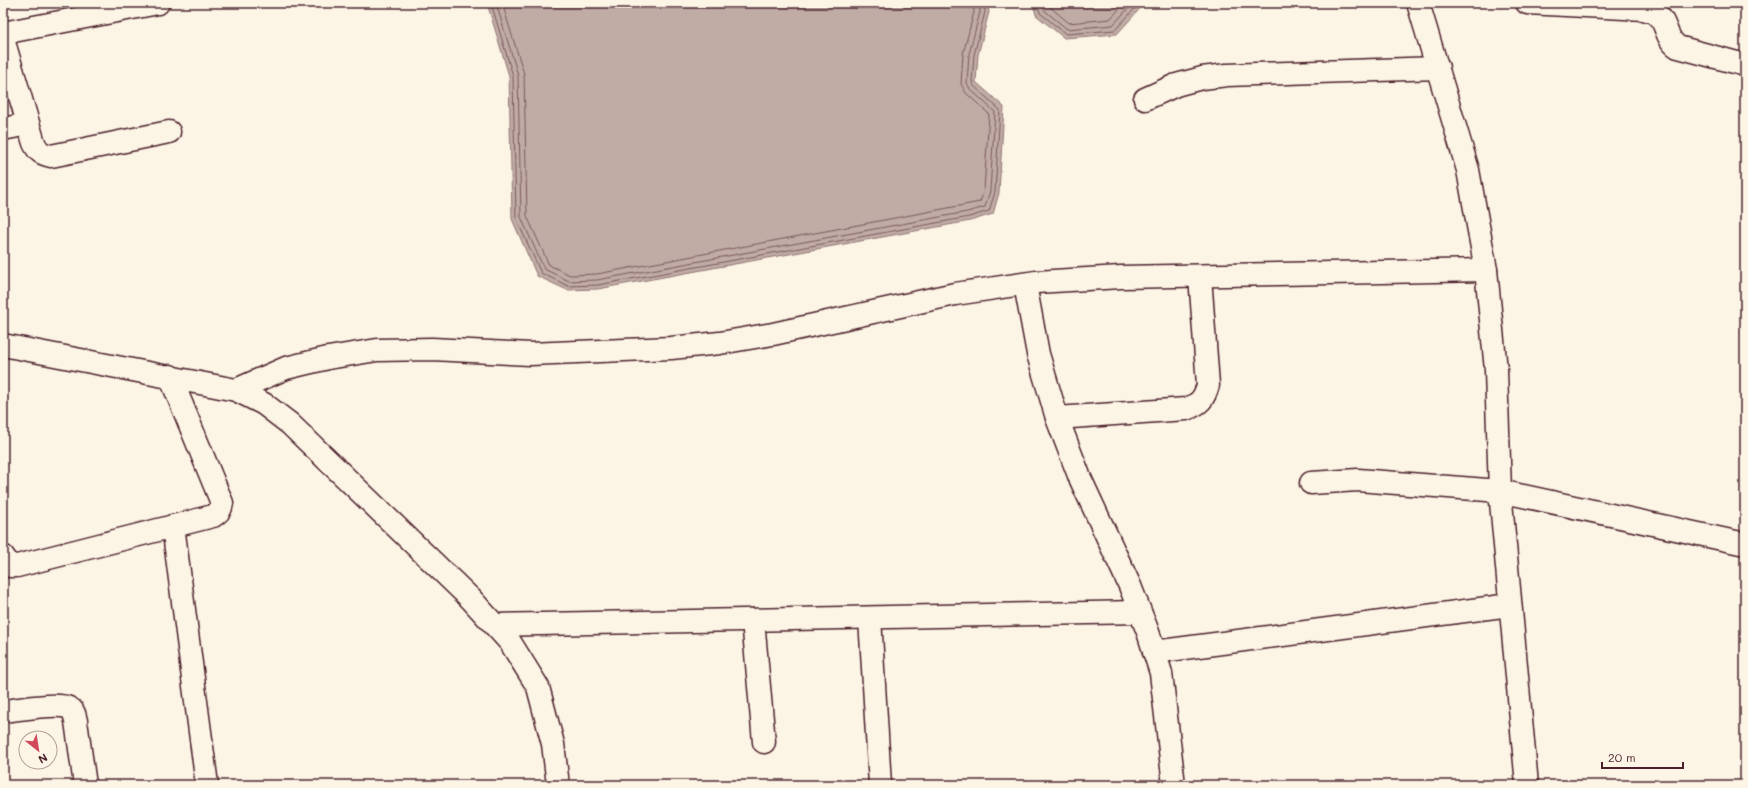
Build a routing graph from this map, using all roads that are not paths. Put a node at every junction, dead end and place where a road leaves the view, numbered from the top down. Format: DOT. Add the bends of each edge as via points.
graph roads {
  1 [pos="158,3"];
  2 [pos="1418,3"];
  3 [pos="1527,3"];
  4 [pos="3,33"];
  5 [pos="3,39"];
  6 [pos="1745,65"];
  7 [pos="1438,68"];
  8 [pos="1145,99"];
  9 [pos="28,124"];
  10 [pos="3,128"];
  11 [pos="169,132"];
  12 [pos="1486,270"];
  13 [pos="1200,276"];
  14 [pos="1025,284"];
  15 [pos="3,345"];
  16 [pos="170,376"];
  17 [pos="236,390"];
  18 [pos="1057,418"];
  19 [pos="1311,483"];
  20 [pos="1500,491"];
  21 [pos="173,526"];
  22 [pos="1745,544"];
  23 [pos="3,556"];
  24 [pos="1510,605"];
  25 [pos="1140,612"];
  26 [pos="870,618"];
  27 [pos="753,620"];
  28 [pos="495,626"];
  29 [pos="1154,652"];
  30 [pos="3,711"];
  31 [pos="764,742"];
  32 [pos="85,785"];
  33 [pos="207,785"];
  34 [pos="558,785"];
  35 [pos="880,785"];
  36 [pos="1174,785"];
  37 [pos="1527,785"];
  1 -- 4 [label="street"];
  2 -- 7 [label="street"];
  3 -- 6 [label="street" via="1644,9 1656,13 1663,21 1672,44"];
  5 -- 9 [label="street"];
  7 -- 8 [label="street" via="1228,75 1176,85"];
  7 -- 12 [label="street" via="1468,170"];
  9 -- 10 [label="street"];
  9 -- 11 [label="street" via="38,150 51,156"];
  12 -- 13 [label="street"];
  12 -- 20 [label="street" via="1496,370"];
  13 -- 14 [label="street" via="1122,277"];
  13 -- 18 [label="street" via="1208,385 1205,397 1197,405 1186,409"];
  14 -- 17 [label="street" via="955,294 720,344 530,354 432,349 377,350 286,368"];
  14 -- 18 [label="street" via="1038,354"];
  15 -- 16 [label="street"];
  16 -- 17 [label="street"];
  16 -- 21 [label="street" via="222,503 221,508 213,516"];
  17 -- 28 [label="street" via="264,404 290,424 472,599"];
  18 -- 25 [label="street" via="1080,478"];
  19 -- 20 [label="street" via="1358,480"];
  20 -- 22 [label="street"];
  20 -- 24 [label="street"];
  21 -- 23 [label="street" via="17,566 10,566"];
  21 -- 33 [label="street"];
  24 -- 29 [label="street"];
  24 -- 37 [label="street"];
  25 -- 26 [label="street"];
  25 -- 29 [label="street"];
  26 -- 27 [label="street"];
  26 -- 35 [label="street"];
  27 -- 28 [label="street"];
  27 -- 31 [label="street"];
  28 -- 34 [label="street" via="510,642 538,687 553,744"];
  29 -- 36 [label="street" via="1161,673"];
  30 -- 32 [label="street" via="59,706 70,708 76,721"];
}
